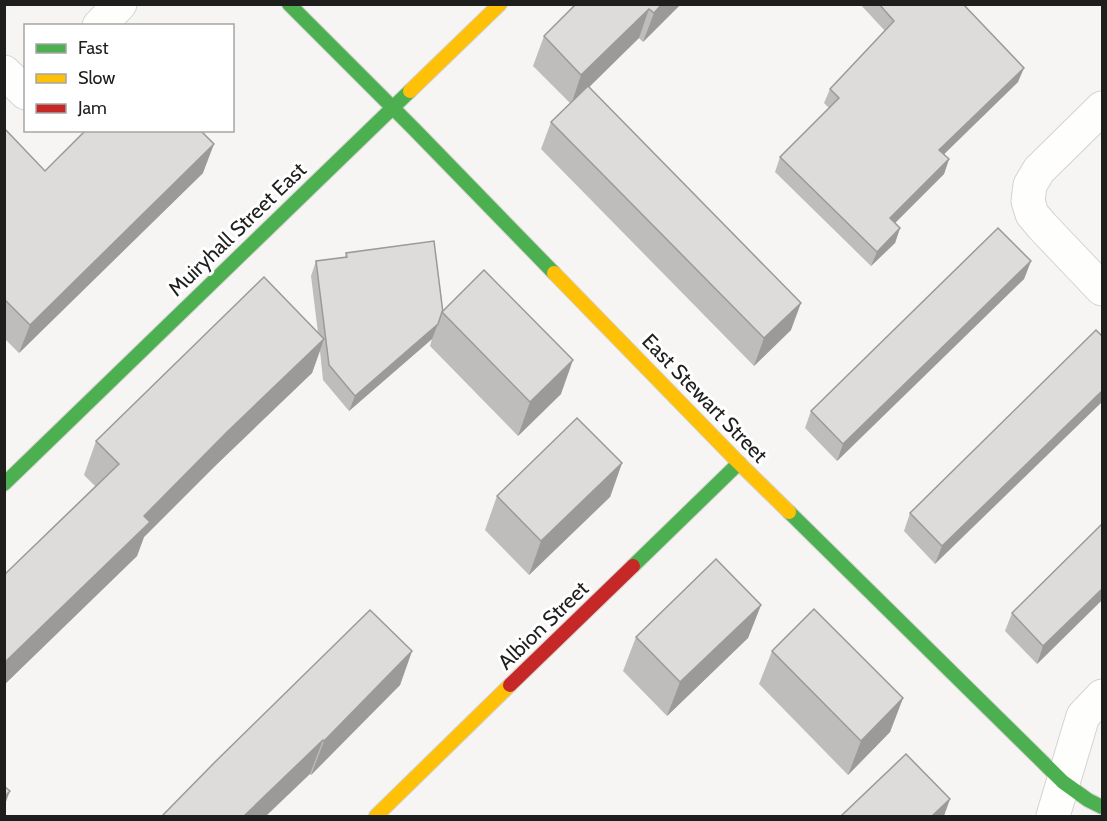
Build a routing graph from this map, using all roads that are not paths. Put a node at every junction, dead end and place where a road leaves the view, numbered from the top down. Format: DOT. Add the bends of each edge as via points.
graph roads {
  1 [pos="120,4"];
  2 [pos="289,4"];
  3 [pos="500,4"];
  4 [pos="101,24"];
  5 [pos="4,72"];
  6 [pos="24,91"];
  7 [pos="392,108"];
  8 [pos="1102,108"];
  9 [pos="1102,289"];
  10 [pos="739,463"];
  11 [pos="4,484"];
  12 [pos="1102,696"];
  13 [pos="1063,782"];
  14 [pos="1102,807"];
  15 [pos="376,816"];
  16 [pos="1053,816"];
  1 -- 4 [label="street"];
  2 -- 7 [label="street, East Stewart Street"];
  3 -- 7 [label="street, Muiryhall Street East"];
  5 -- 6 [label="street"];
  7 -- 10 [label="street, East Stewart Street"];
  7 -- 11 [label="street, Muiryhall Street East"];
  8 -- 9 [label="street" via="1039,170 1030,185 1028,201 1037,220"];
  10 -- 13 [label="street, East Stewart Street"];
  10 -- 15 [label="street, Albion Street"];
  12 -- 13 [label="street" via="1083,716"];
  13 -- 14 [label="street, East Stewart Street"];
  13 -- 16 [label="street"];
}
